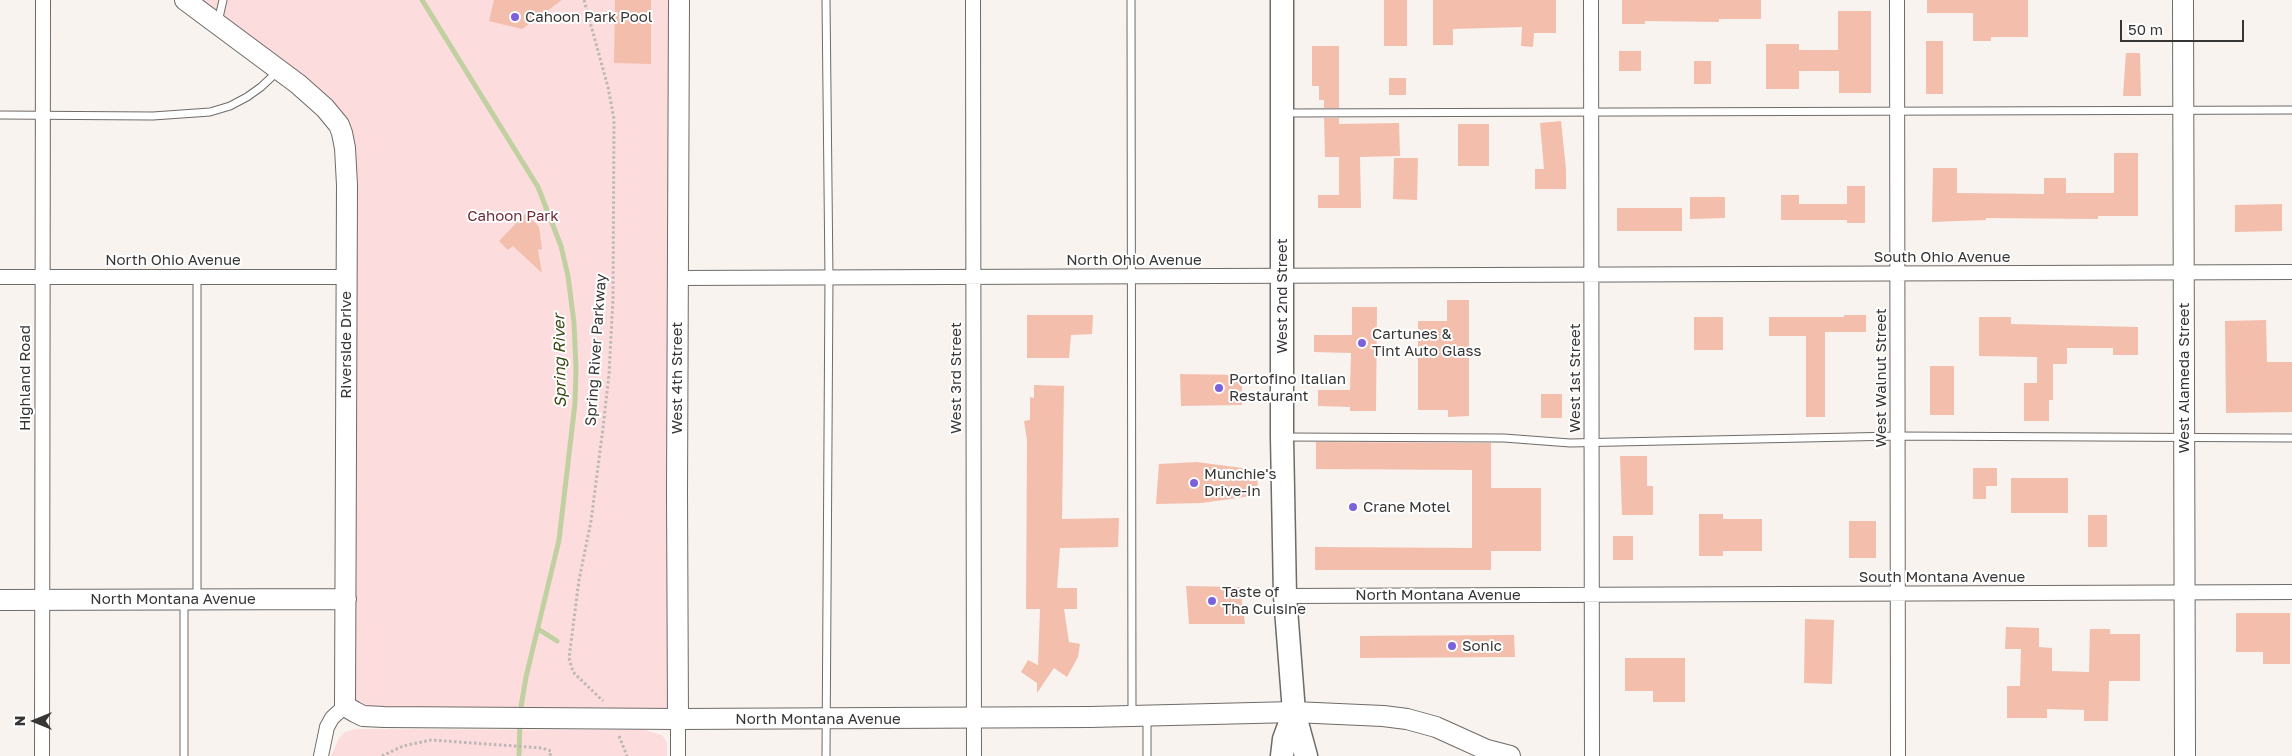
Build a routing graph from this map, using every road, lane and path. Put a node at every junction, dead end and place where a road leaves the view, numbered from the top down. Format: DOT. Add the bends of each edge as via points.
graph roads {
  1 [pos="42,0"];
  2 [pos="185,0"];
  3 [pos="222,0"];
  4 [pos="584,0"];
  5 [pos="679,0"];
  6 [pos="826,0"];
  7 [pos="973,0"];
  8 [pos="1131,0"];
  9 [pos="1282,0"];
  10 [pos="1591,0"];
  11 [pos="1897,0"];
  12 [pos="2184,0"];
  13 [pos="217,25"];
  14 [pos="278,70"];
  15 [pos="1591,110"];
  16 [pos="2292,110"];
  17 [pos="2184,111"];
  18 [pos="1897,112"];
  19 [pos="1282,113"];
  20 [pos="0,115"];
  21 [pos="42,115"];
  22 [pos="2184,272"];
  23 [pos="2292,272"];
  24 [pos="1591,274"];
  25 [pos="1897,274"];
  26 [pos="0,276"];
  27 [pos="41,276"];
  28 [pos="1282,276"];
  29 [pos="196,277"];
  30 [pos="346,277"];
  31 [pos="972,277"];
  32 [pos="1133,277"];
  33 [pos="677,278"];
  34 [pos="829,278"];
  35 [pos="1898,436"];
  36 [pos="1282,437"];
  37 [pos="2184,438"];
  38 [pos="2292,438"];
  39 [pos="1592,442"];
  40 [pos="2184,592"];
  41 [pos="2292,592"];
  42 [pos="1592,594"];
  43 [pos="1898,594"];
  44 [pos="1285,596"];
  45 [pos="190,599"];
  46 [pos="346,599"];
  47 [pos="0,600"];
  48 [pos="42,600"];
  49 [pos="345,706"];
  50 [pos="1294,712"];
  51 [pos="1140,716"];
  52 [pos="611,718"];
  53 [pos="974,718"];
  54 [pos="678,719"];
  55 [pos="826,719"];
  56 [pos="42,756"];
  57 [pos="184,756"];
  58 [pos="321,756"];
  59 [pos="382,756"];
  60 [pos="550,756"];
  61 [pos="678,756"];
  62 [pos="826,756"];
  63 [pos="974,756"];
  64 [pos="1147,756"];
  65 [pos="1282,756"];
  66 [pos="1306,756"];
  67 [pos="1510,756"];
  68 [pos="1592,756"];
  69 [pos="1898,756"];
  70 [pos="2185,756"];
  1 -- 21 [label="street, Highland Road"];
  2 -- 13 [label="street, Riverside Drive"];
  3 -- 13 [label="lane"];
  4 -- 52 [label="path, Spring River Parkway" via="614,119 612,299 603,428 569,658 573,672 602,699"];
  5 -- 33 [label="street, West 4th Street"];
  6 -- 34 [label="lane"];
  7 -- 31 [label="street, West 3rd Street"];
  8 -- 32 [label="lane"];
  9 -- 19 [label="main road, West 2nd Street"];
  10 -- 15 [label="street, West 1st Street"];
  11 -- 18 [label="street, West Walnut Street"];
  12 -- 17 [label="street, West Alameda Street"];
  13 -- 14 [label="street, Riverside Drive"];
  14 -- 21 [label="lane" via="247,97 210,112 153,116"];
  14 -- 30 [label="street, Riverside Drive" via="325,108 342,133 347,185"];
  15 -- 18 [label="lane"];
  15 -- 19 [label="lane"];
  15 -- 24 [label="street, West 1st Street"];
  16 -- 17 [label="lane"];
  17 -- 18 [label="lane"];
  17 -- 22 [label="street, West Alameda Street"];
  18 -- 25 [label="street, West Walnut Street"];
  19 -- 28 [label="main road, West 2nd Street"];
  20 -- 21 [label="lane"];
  21 -- 27 [label="street, Highland Road"];
  22 -- 23 [label="street, South Ohio Avenue"];
  22 -- 25 [label="street, South Ohio Avenue"];
  22 -- 37 [label="street, West Alameda Street"];
  24 -- 25 [label="street, South Ohio Avenue"];
  24 -- 28 [label="street, North Ohio Avenue"];
  24 -- 39 [label="street, West 1st Street"];
  25 -- 35 [label="street, West Walnut Street"];
  26 -- 27 [label="street, North Ohio Avenue"];
  27 -- 29 [label="street, North Ohio Avenue"];
  27 -- 48 [label="street, Highland Road"];
  28 -- 32 [label="street, North Ohio Avenue"];
  28 -- 36 [label="main road, West 2nd Street"];
  29 -- 30 [label="street, North Ohio Avenue"];
  29 -- 45 [label="lane"];
  30 -- 46 [label="street, Riverside Drive"];
  31 -- 32 [label="street, North Ohio Avenue"];
  31 -- 34 [label="street, North Ohio Avenue"];
  31 -- 53 [label="street, West 3rd Street"];
  32 -- 51 [label="lane"];
  33 -- 34 [label="street, North Ohio Avenue"];
  33 -- 54 [label="street, West 4th Street"];
  34 -- 55 [label="lane"];
  35 -- 37 [label="lane"];
  35 -- 39 [label="lane"];
  35 -- 43 [label="street, West Walnut Street"];
  36 -- 39 [label="lane" via="1504,438"];
  36 -- 44 [label="main road, West 2nd Street"];
  37 -- 38 [label="lane"];
  37 -- 40 [label="street, West Alameda Street"];
  39 -- 42 [label="street, West 1st Street"];
  40 -- 41 [label="street, South Montana Avenue"];
  40 -- 43 [label="street, South Montana Avenue"];
  40 -- 70 [label="street, West Alameda Street"];
  42 -- 43 [label="street, South Montana Avenue"];
  42 -- 44 [label="street, North Montana Avenue"];
  42 -- 68 [label="street, West 1st Street"];
  43 -- 69 [label="street, West Walnut Street"];
  44 -- 50 [label="main road, West 2nd Street"];
  45 -- 46 [label="street, North Montana Avenue"];
  45 -- 48 [label="street, North Montana Avenue"];
  45 -- 57 [label="lane"];
  46 -- 49 [label="street, Riverside Drive"];
  47 -- 48 [label="street, North Montana Avenue"];
  48 -- 56 [label="street, Highland Road"];
  49 -- 52 [label="street, North Montana Avenue" via="363,716 373,717"];
  49 -- 58 [label="street" via="327,727"];
  50 -- 51 [label="street, North Montana Avenue"];
  50 -- 65 [label="main road, West 2nd Street" via="1284,739"];
  50 -- 66 [label="main road, West 2nd Street"];
  50 -- 67 [label="street, North Montana Avenue" via="1407,719"];
  51 -- 53 [label="street, North Montana Avenue"];
  51 -- 64 [label="lane"];
  52 -- 54 [label="street, North Montana Avenue"];
  53 -- 55 [label="street, North Montana Avenue"];
  53 -- 63 [label="street, West 3rd Street"];
  54 -- 55 [label="street, North Montana Avenue"];
  54 -- 61 [label="street, West 4th Street"];
  55 -- 62 [label="lane"];
  59 -- 60 [label="path" via="403,746 431,740 532,746 550,751"];
}
